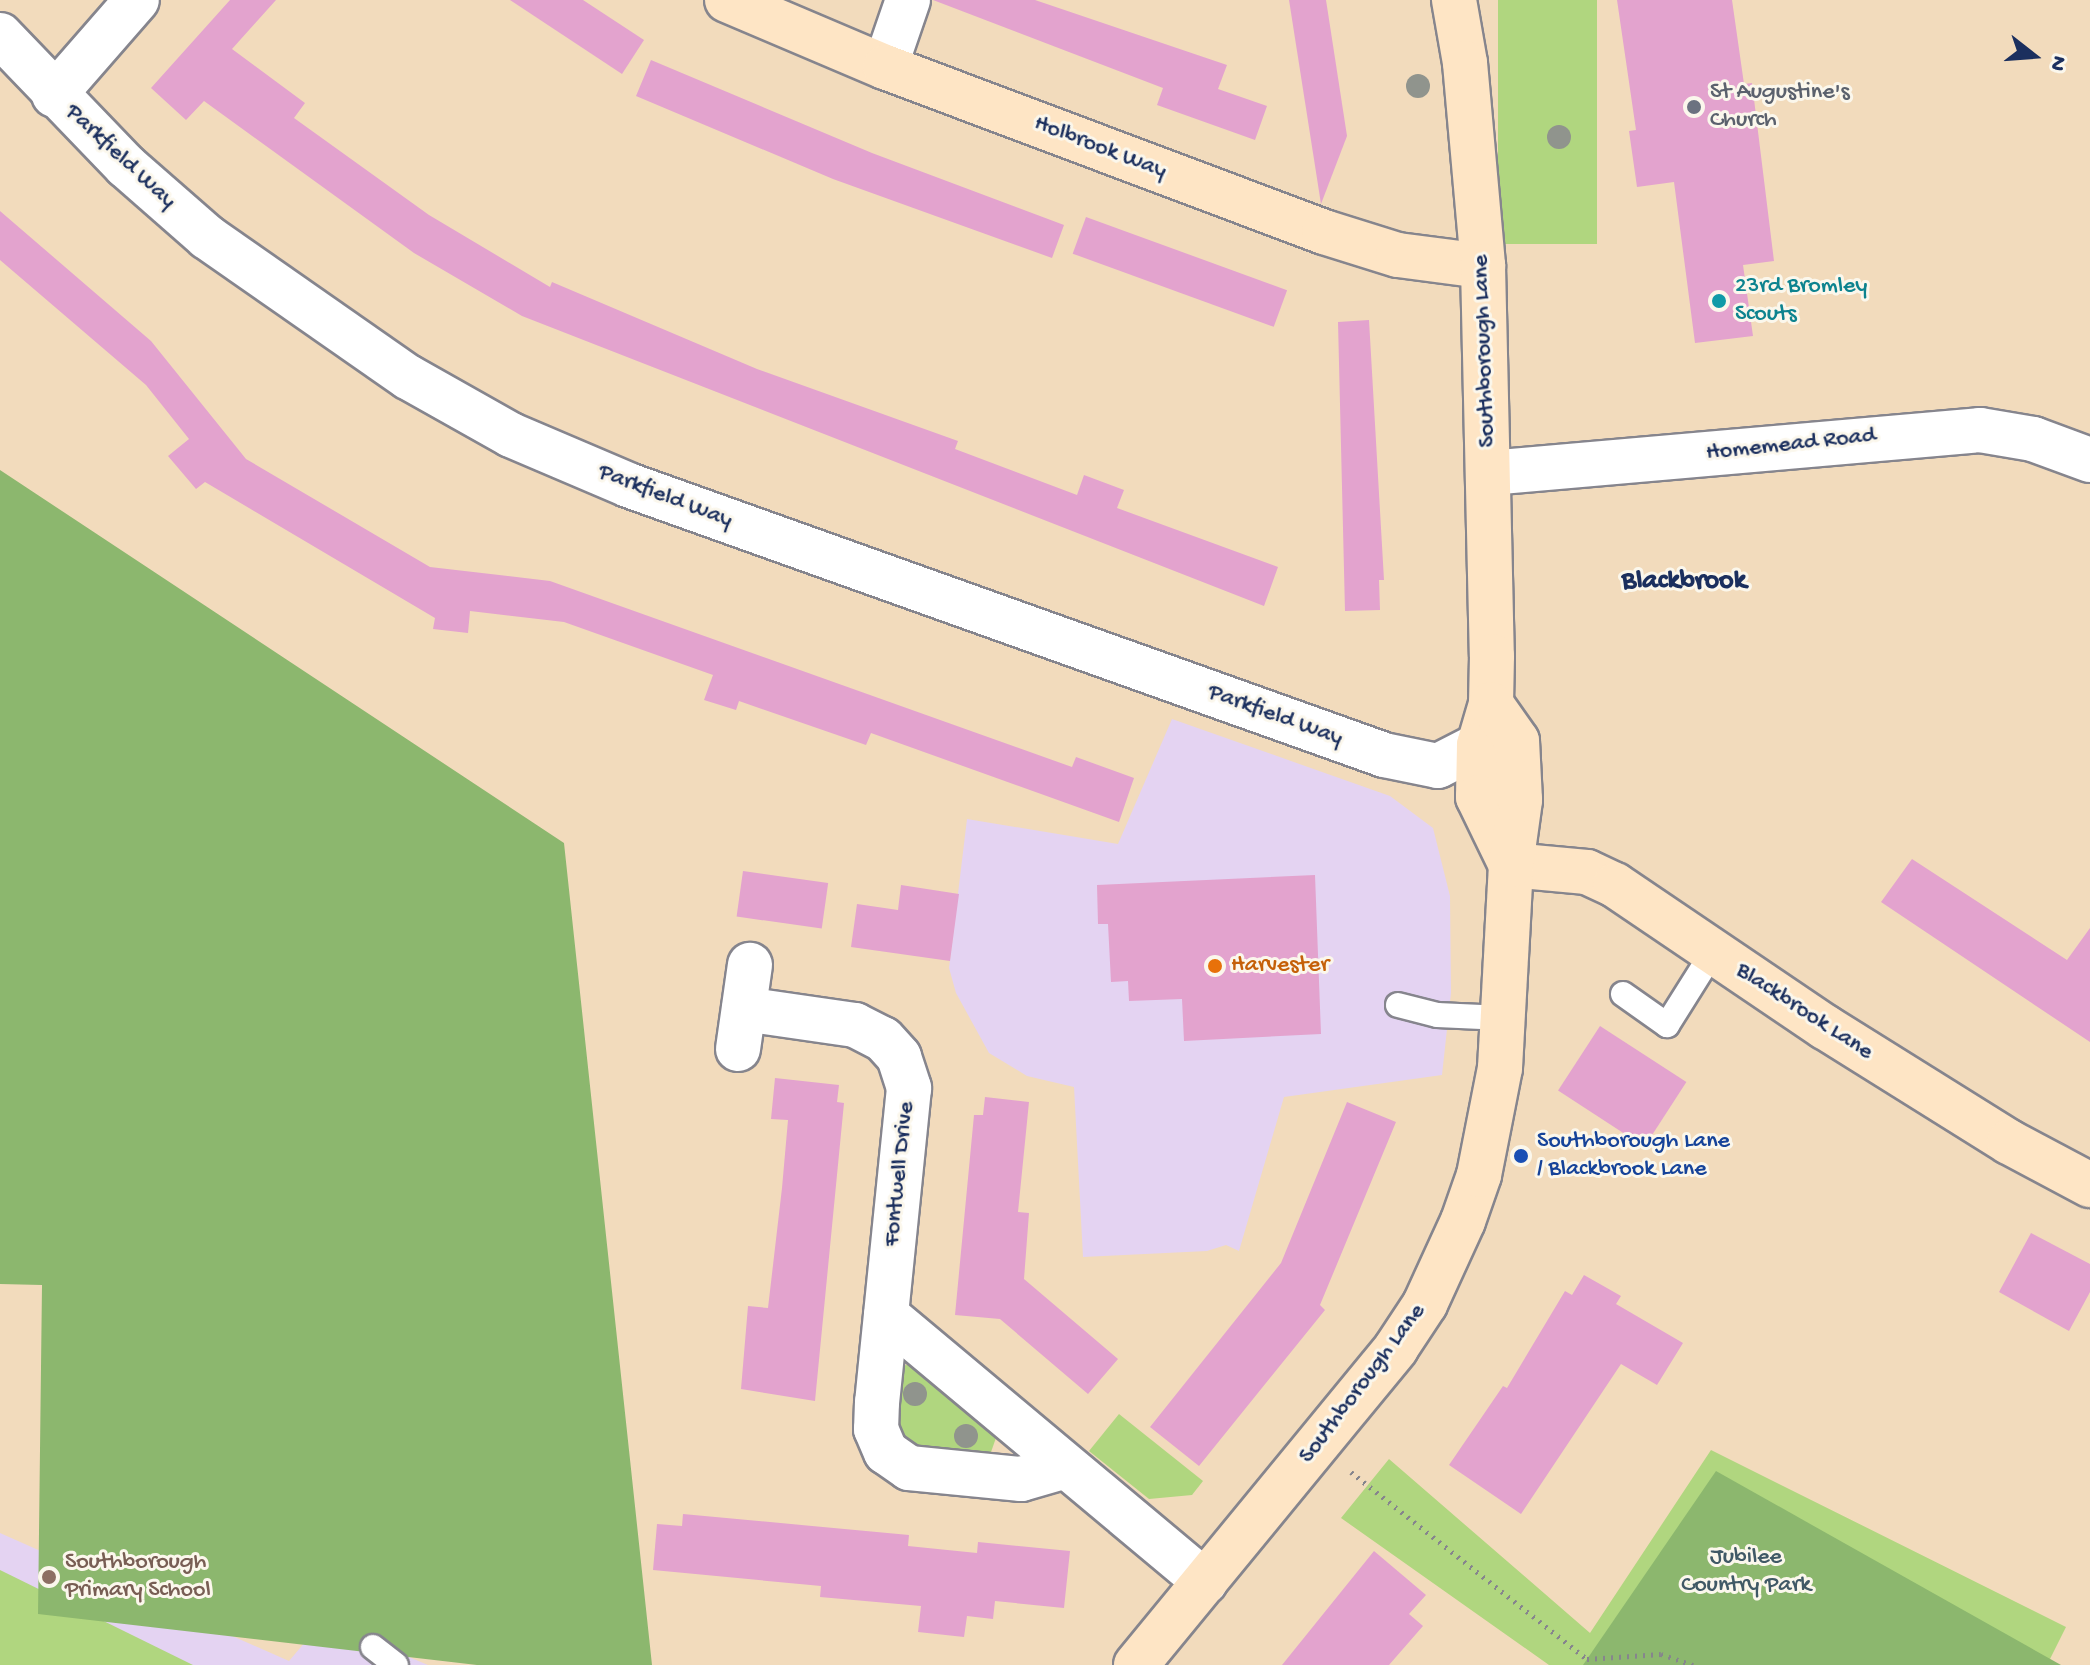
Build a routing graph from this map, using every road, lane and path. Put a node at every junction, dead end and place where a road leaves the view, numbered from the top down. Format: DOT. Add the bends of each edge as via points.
graph roads {
  1 [pos="137,0"];
  2 [pos="727,0"];
  3 [pos="908,0"];
  4 [pos="1454,0"];
  5 [pos="0,35"];
  6 [pos="885,67"];
  7 [pos="54,95"];
  8 [pos="1483,266"];
  9 [pos="2090,460"];
  10 [pos="1489,473"];
  11 [pos="1485,725"];
  12 [pos="1438,766"];
  13 [pos="1511,865"];
  14 [pos="1713,952"];
  15 [pos="750,965"];
  16 [pos="1623,994"];
  17 [pos="1398,1005"];
  18 [pos="1504,1018"];
  19 [pos="2090,1185"];
  20 [pos="886,1315"];
  21 [pos="1320,1444"];
  22 [pos="1063,1467"];
  23 [pos="1205,1582"];
  24 [pos="373,1647"];
  25 [pos="396,1665"];
  26 [pos="1136,1665"];
  27 [pos="1693,1665"];
  1 -- 7 [label="street"];
  2 -- 6 [label="street, Holbrook Way"];
  3 -- 6 [label="street"];
  4 -- 8 [label="street, Southborough Lane"];
  5 -- 7 [label="street, Parkfield Way"];
  6 -- 8 [label="street, Holbrook Way" via="1324,232 1398,255"];
  7 -- 12 [label="street, Parkfield Way" via="207,237 408,377 511,435 628,485 1308,729 1384,755"];
  8 -- 10 [label="street, Southborough Lane"];
  9 -- 10 [label="street, Homemead Road" via="2033,439 1980,430"];
  10 -- 11 [label="street, Southborough Lane"];
  11 -- 12 [label="street"];
  11 -- 13 [label="street, Southborough Lane" via="1517,741 1520,800"];
  12 -- 13 [label="street" via="1464,814"];
  13 -- 14 [label="street, Blackbrook Lane" via="1587,872 1615,885"];
  13 -- 18 [label="street, Southborough Lane"];
  14 -- 16 [label="lane" via="1667,1025"];
  14 -- 19 [label="street, Blackbrook Lane" via="2009,1142"];
  15 -- 20 [label="street, Fontwell Drive" via="741,1029 855,1025 883,1039 899,1057 909,1088"];
  17 -- 18 [label="lane" via="1437,1015"];
  18 -- 21 [label="street, Southborough Lane" via="1492,1120 1463,1221 1425,1304"];
  20 -- 22 [label="street"];
  20 -- 22 [label="street, Fontwell Drive" via="876,1429 886,1452 909,1468 1021,1479"];
  21 -- 23 [label="street, Southborough Lane"];
  21 -- 27 [label="path" via="1587,1659 1661,1654"];
  22 -- 23 [label="street"];
  23 -- 26 [label="street, Southborough Lane"];
  24 -- 25 [label="lane"];
}
